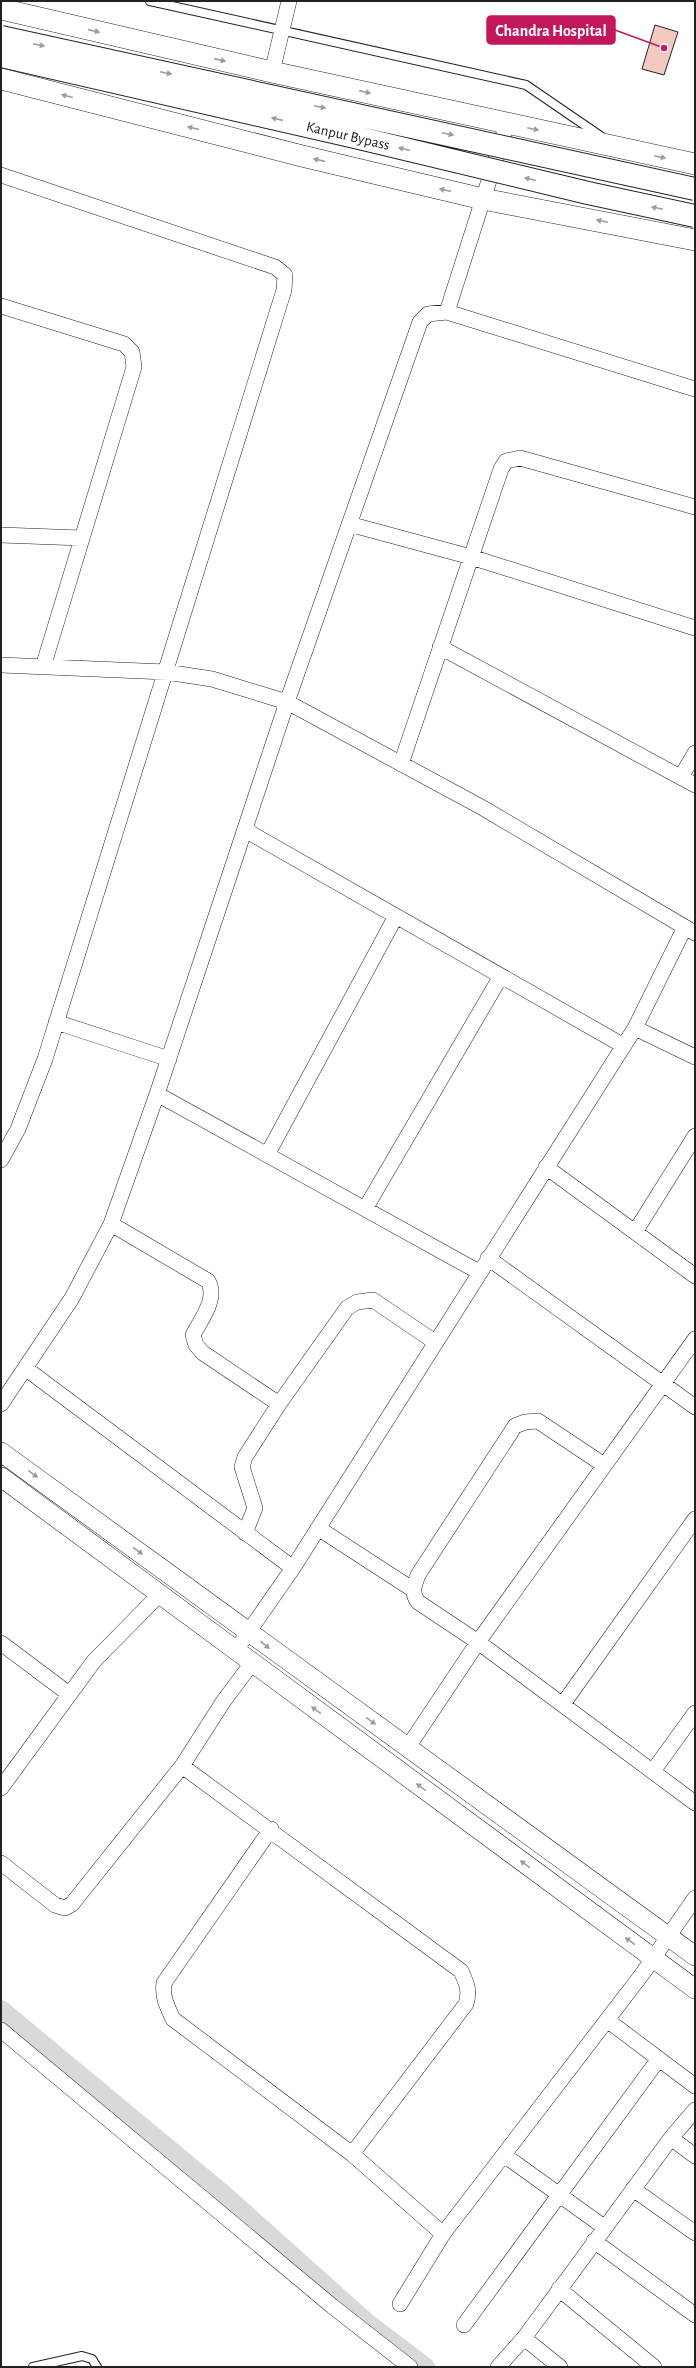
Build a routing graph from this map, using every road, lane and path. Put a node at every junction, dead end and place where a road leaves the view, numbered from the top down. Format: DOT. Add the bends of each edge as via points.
graph roads {
  1 [pos="150,1"];
  2 [pos="289,1"];
  3 [pos="1,9"];
  4 [pos="281,31"];
  5 [pos="1,37"];
  6 [pos="1,56"];
  7 [pos="272,72"];
  8 [pos="1,79"];
  9 [pos="507,124"];
  10 [pos="617,148"];
  11 [pos="695,164"];
  12 [pos="1,175"];
  13 [pos="695,189"];
  14 [pos="483,199"];
  15 [pos="695,216"];
  16 [pos="695,240"];
  17 [pos="1,306"];
  18 [pos="447,312"];
  19 [pos="695,389"];
  20 [pos="695,507"];
  21 [pos="349,524"];
  22 [pos="1,535"];
  23 [pos="82,538"];
  24 [pos="470,558"];
  25 [pos="695,628"];
  26 [pos="440,647"];
  27 [pos="1,665"];
  28 [pos="43,667"];
  29 [pos="166,672"];
  30 [pos="287,702"];
  31 [pos="695,753"];
  32 [pos="401,764"];
  33 [pos="681,777"];
  34 [pos="695,785"];
  35 [pos="245,830"];
  36 [pos="396,916"];
  37 [pos="690,931"];
  38 [pos="502,976"];
  39 [pos="56,1022"];
  40 [pos="635,1028"];
  41 [pos="624,1046"];
  42 [pos="695,1057"];
  43 [pos="169,1059"];
  44 [pos="157,1094"];
  45 [pos="694,1140"];
  46 [pos="267,1155"];
  47 [pos="1,1160"];
  48 [pos="546,1166"];
  49 [pos="365,1209"];
  50 [pos="111,1224"];
  51 [pos="635,1232"];
  52 [pos="488,1258"];
  53 [pos="479,1272"];
  54 [pos="695,1276"];
  55 [pos="695,1339"];
  56 [pos="435,1342"];
  57 [pos="25,1368"];
  58 [pos="662,1383"];
  59 [pos="1,1404"];
  60 [pos="279,1404"];
  61 [pos="695,1407"];
  62 [pos="1,1452"];
  63 [pos="604,1465"];
  64 [pos="1,1477"];
  65 [pos="318,1528"];
  66 [pos="693,1528"];
  67 [pos="245,1533"];
  68 [pos="293,1568"];
  69 [pos="412,1589"];
  70 [pos="160,1594"];
  71 [pos="249,1632"];
  72 [pos="478,1642"];
  73 [pos="1,1643"];
  74 [pos="236,1650"];
  75 [pos="252,1663"];
  76 [pos="69,1694"];
  77 [pos="563,1704"];
  78 [pos="695,1713"];
  79 [pos="408,1747"];
  80 [pos="182,1766"];
  81 [pos="653,1771"];
  82 [pos="1,1788"];
  83 [pos="695,1803"];
  84 [pos="271,1829"];
  85 [pos="1,1863"];
  86 [pos="695,1898"];
  87 [pos="668,1936"];
  88 [pos="695,1956"];
  89 [pos="654,1959"];
  90 [pos="695,1989"];
  91 [pos="607,2020"];
  92 [pos="1,2030"];
  93 [pos="658,2060"];
  94 [pos="695,2086"];
  95 [pos="695,2110"];
  96 [pos="671,2138"];
  97 [pos="352,2154"];
  98 [pos="504,2155"];
  99 [pos="695,2156"];
  100 [pos="633,2189"];
  101 [pos="560,2196"];
  102 [pos="604,2228"];
  103 [pos="695,2233"];
  104 [pos="443,2234"];
  105 [pos="594,2241"];
  106 [pos="559,2290"];
  107 [pos="400,2304"];
  108 [pos="695,2315"];
  109 [pos="464,2325"];
  110 [pos="524,2338"];
  111 [pos="33,2367"];
  112 [pos="97,2367"];
  113 [pos="410,2367"];
  114 [pos="498,2367"];
  115 [pos="560,2367"];
  116 [pos="654,2367"];
  1 -- 4 [label="lane"];
  2 -- 4 [label="street"];
  3 -- 7 [label="main road, one-way"];
  4 -- 7 [label="street"];
  4 -- 10 [label="lane" via="526,85"];
  5 -- 13 [label="highway, Kanpur Bypass, one-way, bridge"];
  15 -- 6 [label="highway, Kanpur Bypass, one-way, bridge"];
  7 -- 9 [label="main road, one-way"];
  14 -- 8 [label="main road, one-way" via="302,156"];
  9 -- 10 [label="main road, one-way"];
  9 -- 14 [label="street"];
  10 -- 11 [label="main road, one-way"];
  12 -- 29 [label="street" via="275,267 286,275 284,290"];
  16 -- 14 [label="main road, one-way"];
  14 -- 18 [label="street"];
  17 -- 23 [label="street" via="124,344 132,352 134,367"];
  18 -- 19 [label="street"];
  18 -- 21 [label="street" via="428,314 420,322"];
  20 -- 24 [label="street" via="520,458 511,459 501,469"];
  21 -- 24 [label="street"];
  21 -- 30 [label="street"];
  22 -- 23 [label="street"];
  23 -- 28 [label="street"];
  24 -- 25 [label="street"];
  24 -- 26 [label="street"];
  26 -- 32 [label="street"];
  26 -- 33 [label="street"];
  27 -- 28 [label="street"];
  28 -- 29 [label="street"];
  29 -- 30 [label="street" via="212,679"];
  29 -- 39 [label="street"];
  30 -- 32 [label="street"];
  30 -- 35 [label="street"];
  31 -- 33 [label="street"];
  32 -- 37 [label="street" via="483,808"];
  33 -- 34 [label="street"];
  35 -- 36 [label="street"];
  35 -- 43 [label="street"];
  36 -- 38 [label="street"];
  36 -- 46 [label="street"];
  37 -- 40 [label="street"];
  38 -- 41 [label="street"];
  38 -- 49 [label="street"];
  39 -- 43 [label="street"];
  39 -- 47 [label="street" via="18,1130"];
  40 -- 41 [label="street"];
  40 -- 42 [label="street"];
  41 -- 48 [label="street"];
  43 -- 44 [label="street"];
  44 -- 46 [label="street"];
  44 -- 50 [label="street"];
  45 -- 51 [label="street"];
  46 -- 49 [label="street"];
  48 -- 51 [label="street"];
  48 -- 52 [label="street"];
  49 -- 53 [label="street"];
  50 -- 57 [label="street" via="72,1298"];
  50 -- 60 [label="street" via="208,1281 212,1287 212,1298 193,1335 196,1345 203,1353"];
  51 -- 54 [label="street"];
  52 -- 53 [label="street"];
  52 -- 58 [label="street"];
  53 -- 56 [label="street"];
  55 -- 58 [label="street"];
  56 -- 60 [label="street" via="373,1300 357,1302 347,1308"];
  56 -- 65 [label="street"];
  57 -- 59 [label="street"];
  57 -- 67 [label="street"];
  58 -- 61 [label="street"];
  58 -- 63 [label="street"];
  60 -- 67 [label="street" via="245,1457 242,1467 255,1508"];
  62 -- 71 [label="street, one-way"];
  63 -- 69 [label="street" via="538,1421 515,1426 418,1575"];
  63 -- 72 [label="street"];
  64 -- 70 [label="street"];
  65 -- 68 [label="street"];
  65 -- 69 [label="street"];
  66 -- 77 [label="street"];
  67 -- 68 [label="street"];
  68 -- 71 [label="street"];
  69 -- 72 [label="street" via="413,1596 418,1602"];
  70 -- 74 [label="street"];
  70 -- 76 [label="street" via="94,1661"];
  71 -- 74 [label="street"];
  71 -- 79 [label="street, one-way" via="269,1649"];
  72 -- 77 [label="street"];
  72 -- 79 [label="street"];
  73 -- 76 [label="street"];
  74 -- 75 [label="street"];
  75 -- 80 [label="street" via="223,1702"];
  89 -- 75 [label="street, one-way"];
  76 -- 82 [label="street"];
  77 -- 81 [label="street"];
  78 -- 81 [label="street"];
  79 -- 87 [label="street"];
  80 -- 84 [label="street"];
  80 -- 85 [label="street" via="72,1904 65,1908 55,1905"];
  81 -- 83 [label="street"];
  84 -- 97 [label="street" via="164,1983 162,1996 173,2019"];
  84 -- 97 [label="street" via="462,1971 470,1993 466,2004"];
  86 -- 87 [label="street"];
  87 -- 88 [label="street"];
  87 -- 89 [label="street"];
  89 -- 90 [label="street"];
  89 -- 91 [label="street"];
  91 -- 93 [label="street"];
  91 -- 98 [label="street"];
  92 -- 113 [label="street" via="332,2306"];
  93 -- 94 [label="street"];
  93 -- 101 [label="street"];
  95 -- 96 [label="street"];
  96 -- 99 [label="street"];
  96 -- 100 [label="street"];
  97 -- 104 [label="street"];
  98 -- 101 [label="street"];
  98 -- 104 [label="street"];
  100 -- 102 [label="street"];
  100 -- 103 [label="street"];
  101 -- 102 [label="street"];
  101 -- 109 [label="street"];
  102 -- 105 [label="street"];
  104 -- 107 [label="street"];
  105 -- 106 [label="street"];
  105 -- 108 [label="street"];
  106 -- 110 [label="street"];
  106 -- 116 [label="street"];
  110 -- 114 [label="street"];
  110 -- 115 [label="street"];
  111 -- 112 [label="lane" via="82,2356 92,2359"];
}
